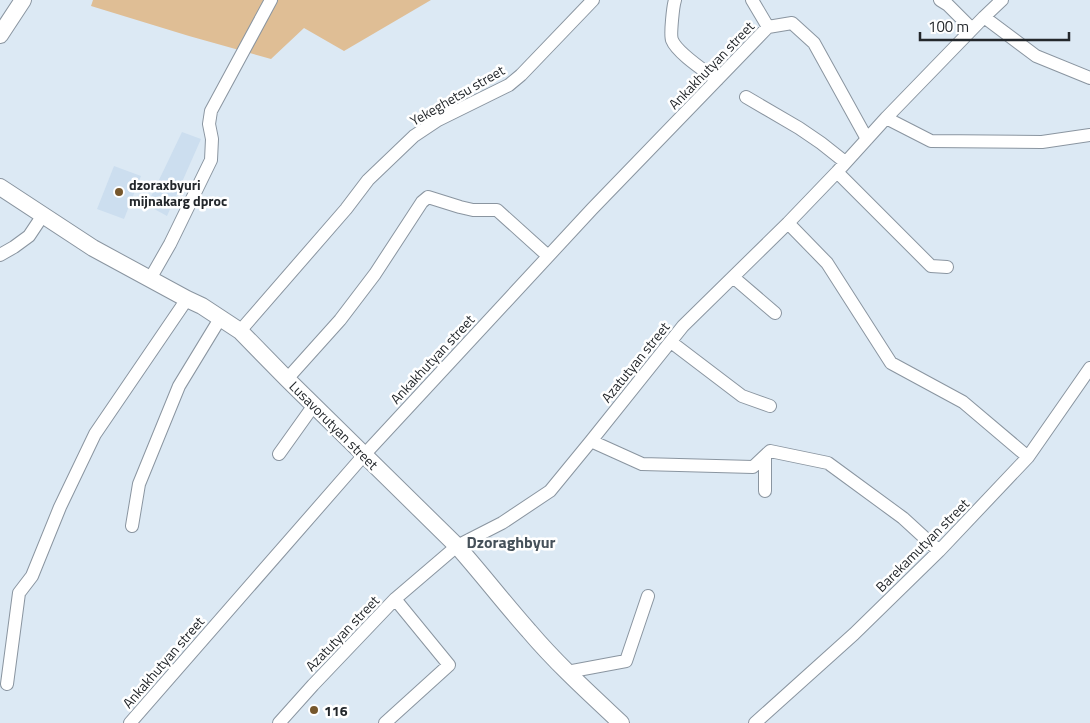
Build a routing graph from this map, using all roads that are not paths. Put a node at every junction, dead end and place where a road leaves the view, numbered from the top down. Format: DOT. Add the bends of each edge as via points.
graph roads {
  1 [pos="23,0"];
  2 [pos="271,0"];
  3 [pos="593,0"];
  4 [pos="675,0"];
  5 [pos="752,0"];
  6 [pos="940,0"];
  7 [pos="1002,0"];
  8 [pos="984,17"];
  9 [pos="768,27"];
  10 [pos="972,29"];
  11 [pos="0,35"];
  12 [pos="1090,78"];
  13 [pos="717,80"];
  14 [pos="746,97"];
  15 [pos="886,118"];
  16 [pos="1090,135"];
  17 [pos="867,139"];
  18 [pos="841,167"];
  19 [pos="0,187"];
  20 [pos="43,215"];
  21 [pos="788,223"];
  22 [pos="0,256"];
  23 [pos="548,256"];
  24 [pos="947,266"];
  25 [pos="733,278"];
  26 [pos="150,279"];
  27 [pos="187,299"];
  28 [pos="775,313"];
  29 [pos="221,318"];
  30 [pos="240,331"];
  31 [pos="671,342"];
  32 [pos="1090,368"];
  33 [pos="287,379"];
  34 [pos="314,405"];
  35 [pos="770,406"];
  36 [pos="591,442"];
  37 [pos="279,454"];
  38 [pos="364,455"];
  39 [pos="765,456"];
  40 [pos="1028,457"];
  41 [pos="765,492"];
  42 [pos="132,526"];
  43 [pos="457,546"];
  44 [pos="939,551"];
  45 [pos="648,596"];
  46 [pos="395,599"];
  47 [pos="567,672"];
  48 [pos="6,684"];
  49 [pos="130,723"];
  50 [pos="279,723"];
  51 [pos="384,723"];
  52 [pos="621,723"];
  53 [pos="755,723"];
  1 -- 11 [label="main road"];
  2 -- 26 [label="street" via="211,111 211,160"];
  3 -- 30 [label="street, Yekeghetsu street" via="509,85 438,120 414,136 368,180"];
  4 -- 13 [label="street" via="671,39 680,51"];
  5 -- 9 [label="street"];
  6 -- 10 [label="street"];
  7 -- 8 [label="street, Azatutyan street"];
  8 -- 10 [label="street, Azatutyan street"];
  8 -- 12 [label="street" via="1036,56"];
  9 -- 13 [label="street, Ankakhutyan street"];
  9 -- 17 [label="street" via="792,23 814,43"];
  10 -- 15 [label="street, Azatutyan street"];
  13 -- 23 [label="street, Ankakhutyan street"];
  14 -- 18 [label="street" via="799,128"];
  15 -- 16 [label="street" via="930,142 1042,142"];
  15 -- 17 [label="street, Azatutyan street"];
  17 -- 18 [label="street, Azatutyan street"];
  18 -- 21 [label="street, Azatutyan street"];
  18 -- 24 [label="street" via="931,266"];
  19 -- 20 [label="main road, Lusavorutyan street"];
  20 -- 22 [label="street" via="29,236"];
  20 -- 26 [label="main road, Lusavorutyan street" via="93,248"];
  21 -- 25 [label="street, Azatutyan street"];
  21 -- 40 [label="street" via="827,263 891,363 963,402"];
  23 -- 33 [label="street" via="497,210 473,210 428,197 340,320"];
  23 -- 38 [label="street, Ankakhutyan street"];
  25 -- 28 [label="street"];
  25 -- 31 [label="street, Azatutyan street" via="683,326"];
  26 -- 27 [label="main road, Lusavorutyan street"];
  27 -- 29 [label="main road, Lusavorutyan street"];
  27 -- 48 [label="street" via="95,434 32,576 19,593"];
  29 -- 30 [label="main road, Lusavorutyan street"];
  29 -- 42 [label="street" via="179,386 139,484"];
  30 -- 33 [label="main road, Lusavorutyan street"];
  31 -- 35 [label="street" via="742,396"];
  31 -- 36 [label="street, Azatutyan street"];
  32 -- 40 [label="street, Barekamutyan street"];
  33 -- 34 [label="main road, Lusavorutyan street"];
  34 -- 37 [label="street"];
  34 -- 38 [label="main road, Lusavorutyan street"];
  36 -- 39 [label="street" via="642,464 753,467"];
  36 -- 43 [label="street, Azatutyan street" via="550,491 502,523"];
  38 -- 43 [label="main road, Lusavorutyan street"];
  38 -- 49 [label="street, Ankakhutyan street"];
  39 -- 41 [label="street"];
  39 -- 44 [label="street" via="770,451 828,463 903,518"];
  40 -- 44 [label="street, Barekamutyan street"];
  43 -- 46 [label="street, Azatutyan street"];
  43 -- 47 [label="main road, Lusavorutyan street"];
  44 -- 53 [label="street, Barekamutyan street" via="854,634"];
  45 -- 47 [label="street" via="626,661"];
  46 -- 50 [label="street, Azatutyan street"];
  46 -- 51 [label="street" via="449,665"];
  47 -- 52 [label="main road, Lusavorutyan street"];
}
